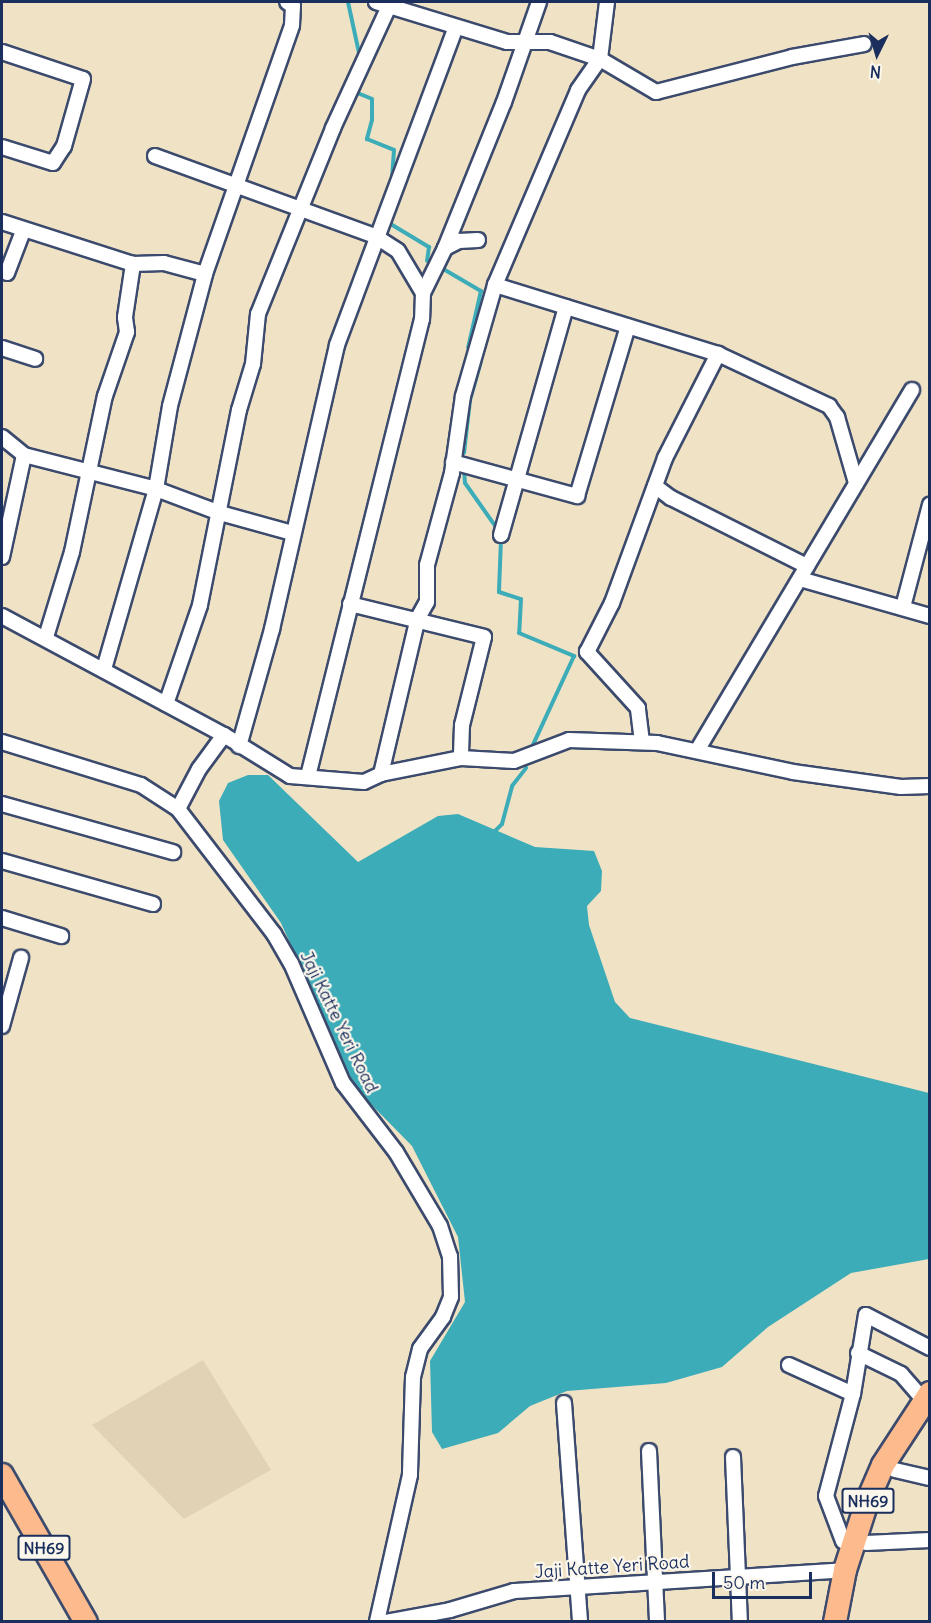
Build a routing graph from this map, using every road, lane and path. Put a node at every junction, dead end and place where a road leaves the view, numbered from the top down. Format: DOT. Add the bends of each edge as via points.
graph roads {
  1 [pos="287,2"];
  2 [pos="538,2"];
  3 [pos="608,2"];
  4 [pos="382,4"];
  5 [pos="455,29"];
  6 [pos="525,42"];
  7 [pos="864,44"];
  8 [pos="2,52"];
  9 [pos="600,59"];
  10 [pos="2,147"];
  11 [pos="155,156"];
  12 [pos="237,184"];
  13 [pos="301,206"];
  14 [pos="2,222"];
  15 [pos="22,231"];
  16 [pos="375,236"];
  17 [pos="478,240"];
  18 [pos="445,248"];
  19 [pos="133,264"];
  20 [pos="7,273"];
  21 [pos="205,274"];
  22 [pos="495,285"];
  23 [pos="423,292"];
  24 [pos="566,307"];
  25 [pos="628,326"];
  26 [pos="2,348"];
  27 [pos="718,354"];
  28 [pos="35,359"];
  29 [pos="912,390"];
  30 [pos="2,437"];
  31 [pos="24,455"];
  32 [pos="453,462"];
  33 [pos="90,472"];
  34 [pos="517,480"];
  35 [pos="856,483"];
  36 [pos="655,486"];
  37 [pos="156,489"];
  38 [pos="930,505"];
  39 [pos="6,506"];
  40 [pos="220,513"];
  41 [pos="292,533"];
  42 [pos="501,535"];
  43 [pos="2,557"];
  44 [pos="807,566"];
  45 [pos="800,579"];
  46 [pos="350,604"];
  47 [pos="903,607"];
  48 [pos="2,616"];
  49 [pos="930,616"];
  50 [pos="418,618"];
  51 [pos="46,637"];
  52 [pos="104,669"];
  53 [pos="166,704"];
  54 [pos="224,735"];
  55 [pos="2,742"];
  56 [pos="642,742"];
  57 [pos="239,746"];
  58 [pos="698,749"];
  59 [pos="461,758"];
  60 [pos="381,774"];
  61 [pos="308,777"];
  62 [pos="930,786"];
  63 [pos="2,804"];
  64 [pos="178,809"];
  65 [pos="173,852"];
  66 [pos="2,861"];
  67 [pos="153,904"];
  68 [pos="2,918"];
  69 [pos="61,936"];
  70 [pos="21,958"];
  71 [pos="2,1026"];
  72 [pos="930,1348"];
  73 [pos="858,1353"];
  74 [pos="789,1365"];
  75 [pos="853,1394"];
  76 [pos="928,1401"];
  77 [pos="564,1403"];
  78 [pos="649,1451"];
  79 [pos="733,1457"];
  80 [pos="895,1470"];
  81 [pos="2,1475"];
  82 [pos="930,1478"];
  83 [pos="2,1502"];
  84 [pos="930,1540"];
  85 [pos="860,1543"];
  86 [pos="845,1570"];
  87 [pos="738,1577"];
  88 [pos="655,1582"];
  89 [pos="578,1586"];
  90 [pos="70,1622"];
  91 [pos="86,1622"];
  92 [pos="377,1622"];
  93 [pos="386,1622"];
  94 [pos="580,1622"];
  95 [pos="657,1622"];
  96 [pos="740,1622"];
  97 [pos="835,1622"];
  98 [pos="849,1622"];
  1 -- 12 [label="street" via="293,6 292,25"];
  2 -- 6 [label="street"];
  3 -- 9 [label="street"];
  4 -- 5 [label="street"];
  4 -- 13 [label="street"];
  5 -- 6 [label="street" via="507,42"];
  5 -- 16 [label="street"];
  6 -- 9 [label="street" via="550,42"];
  6 -- 18 [label="street"];
  7 -- 9 [label="street" via="792,57 656,92"];
  8 -- 10 [label="street" via="82,79 64,146 53,163"];
  9 -- 22 [label="street" via="578,90"];
  11 -- 12 [label="street"];
  12 -- 13 [label="street"];
  12 -- 21 [label="street"];
  13 -- 16 [label="street"];
  13 -- 40 [label="street" via="258,314 253,364 239,410"];
  14 -- 15 [label="street"];
  15 -- 19 [label="street"];
  15 -- 20 [label="street"];
  16 -- 23 [label="street" via="398,251"];
  16 -- 41 [label="street" via="337,345"];
  17 -- 18 [label="street" via="459,241"];
  18 -- 23 [label="street"];
  19 -- 21 [label="street" via="164,263"];
  19 -- 33 [label="street" via="125,317 127,332 105,396"];
  21 -- 37 [label="street" via="170,406"];
  22 -- 24 [label="street"];
  22 -- 32 [label="street" via="463,396"];
  23 -- 46 [label="street" via="422,319"];
  24 -- 25 [label="street"];
  24 -- 34 [label="street"];
  25 -- 27 [label="street"];
  25 -- 34 [label="street" via="577,496"];
  26 -- 28 [label="street"];
  27 -- 35 [label="street" via="829,406 837,417"];
  27 -- 36 [label="street" via="665,458"];
  29 -- 35 [label="street"];
  30 -- 31 [label="street"];
  31 -- 33 [label="street"];
  31 -- 39 [label="street"];
  32 -- 34 [label="street"];
  32 -- 50 [label="street" via="427,565 427,602"];
  33 -- 37 [label="street"];
  33 -- 51 [label="street" via="72,552"];
  34 -- 42 [label="street"];
  35 -- 44 [label="street"];
  36 -- 44 [label="street" via="671,498"];
  36 -- 56 [label="street" via="612,603 587,652 638,708"];
  37 -- 40 [label="street"];
  37 -- 52 [label="street"];
  38 -- 47 [label="street"];
  39 -- 43 [label="street"];
  40 -- 41 [label="street"];
  40 -- 53 [label="street" via="200,605"];
  41 -- 57 [label="street" via="272,629"];
  44 -- 45 [label="street"];
  45 -- 47 [label="street"];
  45 -- 58 [label="street"];
  46 -- 50 [label="street"];
  46 -- 61 [label="street"];
  47 -- 49 [label="street"];
  48 -- 51 [label="street"];
  50 -- 59 [label="street" via="484,637 462,725"];
  50 -- 60 [label="street"];
  51 -- 52 [label="street"];
  52 -- 53 [label="street"];
  53 -- 54 [label="street"];
  54 -- 57 [label="street"];
  54 -- 64 [label="street" via="199,769"];
  55 -- 64 [label="street, Jaji Katte Yeri Road" via="141,785"];
  56 -- 58 [label="street"];
  56 -- 59 [label="street" via="569,740 514,761"];
  57 -- 61 [label="street" via="290,776"];
  58 -- 62 [label="street" via="718,759 752,761 793,772 901,787"];
  59 -- 60 [label="street"];
  60 -- 61 [label="street" via="364,782"];
  63 -- 65 [label="street"];
  64 -- 92 [label="street, Jaji Katte Yeri Road" via="274,934 291,963 344,1083 431,1205 450,1256 452,1297 420,1349 413,1377 410,1475"];
  66 -- 67 [label="street"];
  68 -- 69 [label="street"];
  70 -- 71 [label="street"];
  72 -- 73 [label="street" via="867,1315"];
  73 -- 75 [label="street"];
  73 -- 76 [label="street" via="901,1374"];
  74 -- 75 [label="street"];
  75 -- 85 [label="street" via="826,1496 843,1541"];
  76 -- 80 [label="highway, NH69"];
  76 -- 85 [label="highway, NH69" via="883,1466"];
  77 -- 89 [label="street"];
  78 -- 88 [label="street"];
  79 -- 87 [label="street"];
  80 -- 82 [label="street"];
  80 -- 85 [label="highway, NH69"];
  81 -- 91 [label="highway, NH69"];
  83 -- 90 [label="highway, NH69"];
  84 -- 85 [label="street"];
  85 -- 86 [label="highway, NH69"];
  85 -- 98 [label="highway, NH69"];
  86 -- 87 [label="street, Jaji Katte Yeri Road"];
  86 -- 97 [label="highway, NH69"];
  87 -- 88 [label="street, Jaji Katte Yeri Road"];
  87 -- 96 [label="street"];
  88 -- 89 [label="street, Jaji Katte Yeri Road"];
  88 -- 95 [label="street"];
  89 -- 93 [label="street, Jaji Katte Yeri Road" via="514,1591 450,1610"];
  89 -- 94 [label="street"];
}
